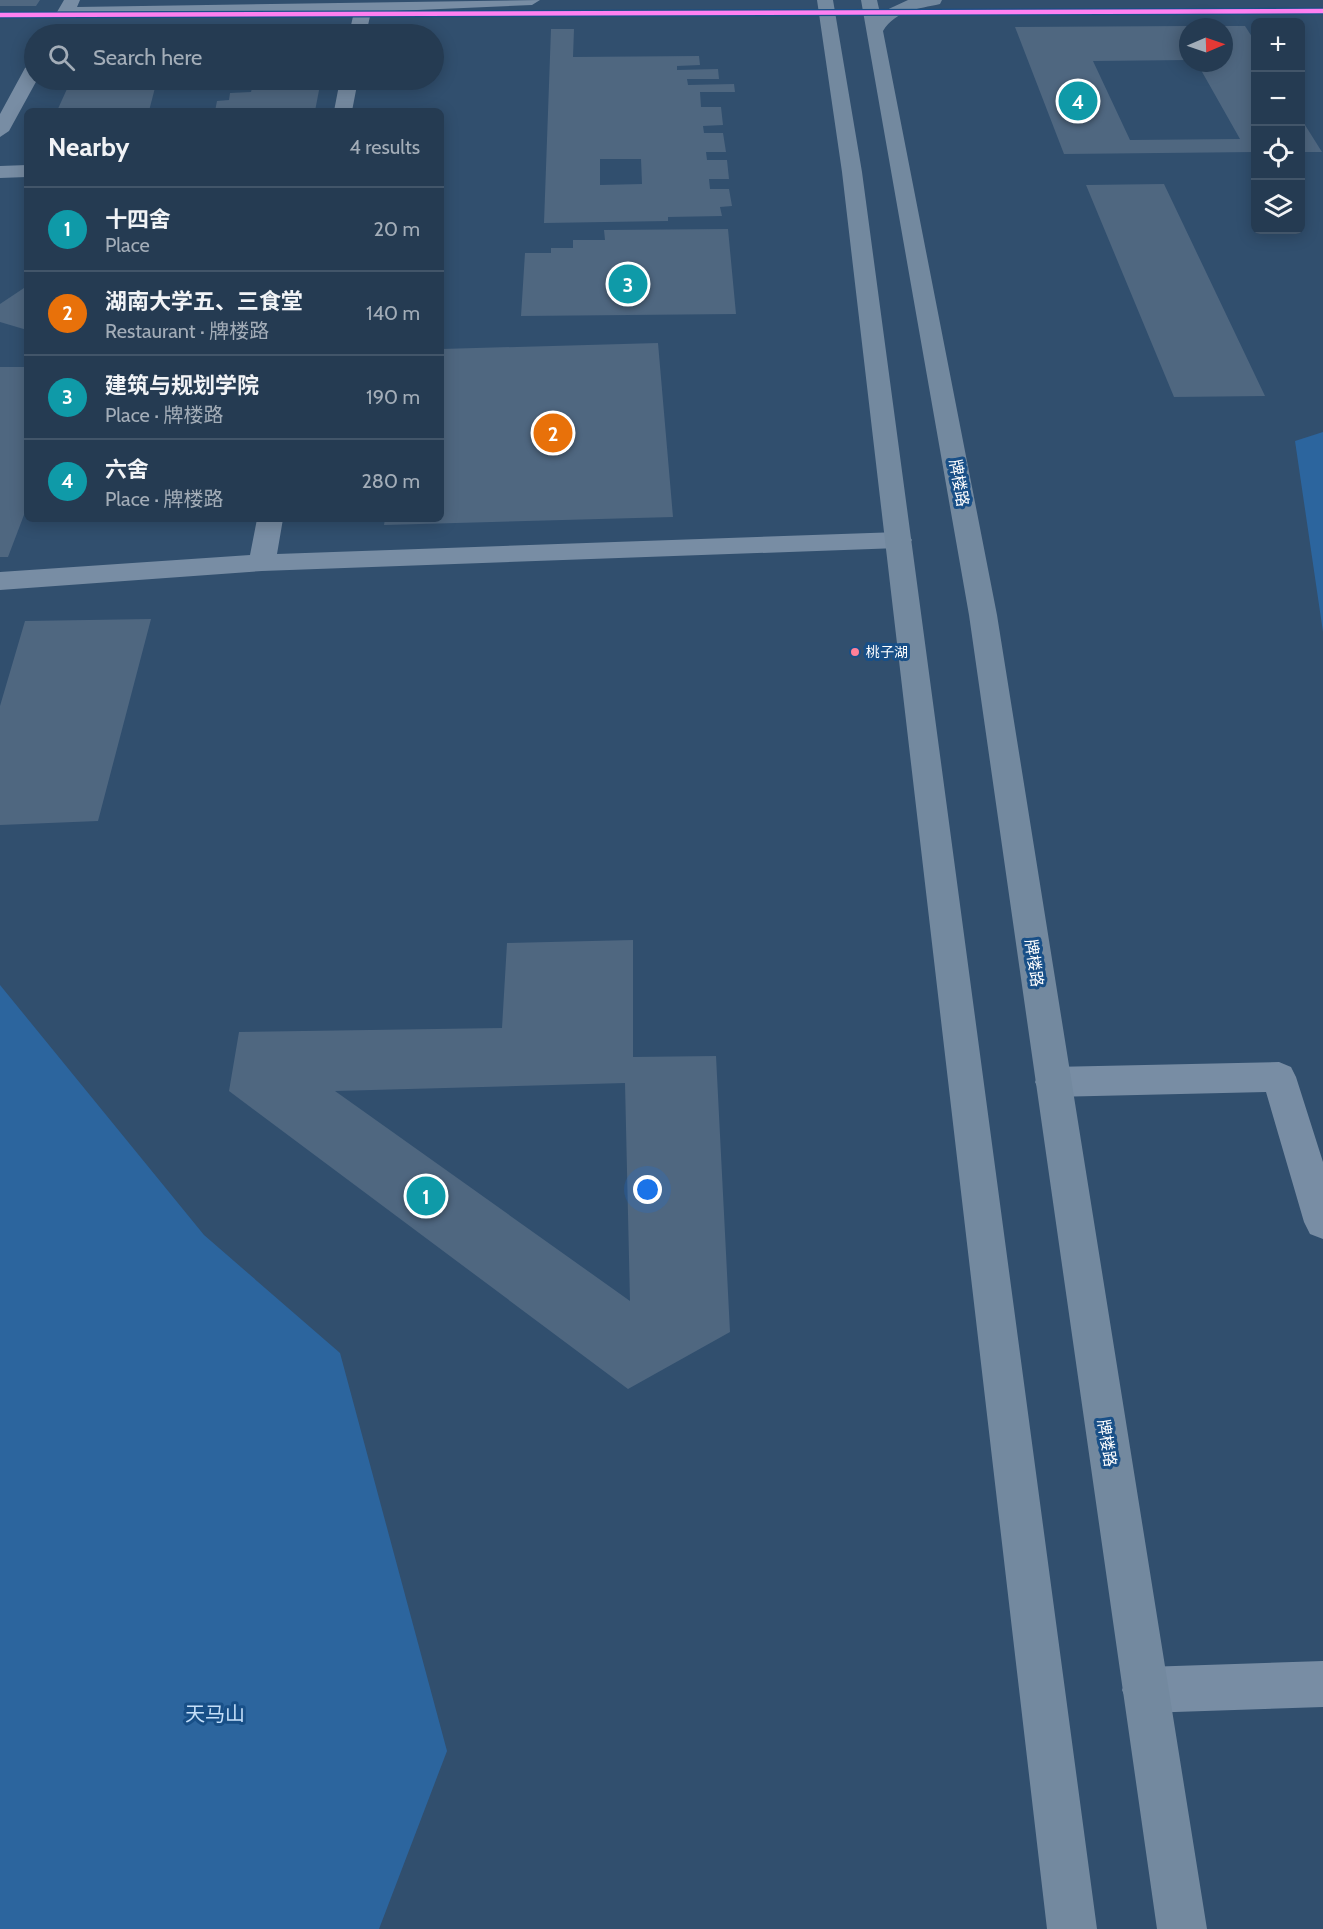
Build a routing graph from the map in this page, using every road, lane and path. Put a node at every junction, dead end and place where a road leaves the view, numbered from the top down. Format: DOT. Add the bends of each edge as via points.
graph roads {
  1 [pos="532,0"];
  2 [pos="825,0"];
  3 [pos="934,0"];
  4 [pos="68,6"];
  5 [pos="363,7"];
  6 [pos="872,16"];
  7 [pos="58,24"];
  8 [pos="360,24"];
  9 [pos="24,87"];
  10 [pos="347,90"];
  11 [pos="0,96"];
  12 [pos="19,96"];
  13 [pos="344,108"];
  14 [pos="0,131"];
  15 [pos="24,171"];
  16 [pos="0,172"];
  17 [pos="269,522"];
  18 [pos="899,540"];
  19 [pos="262,563"];
  20 [pos="0,581"];
  21 [pos="1052,1082"];
  22 [pos="1323,1222"];
  23 [pos="1323,1683"];
  24 [pos="1145,1690"];
  25 [pos="1072,1929"];
  26 [pos="1182,1929"];
  1 -- 5 [label="street"];
  2 -- 18 [label="main road" via="852,172"];
  3 -- 6 [label="main road" via="901,7 880,21"];
  4 -- 5 [label="street"];
  4 -- 7 [label="street"];
  5 -- 8 [label="street"];
  6 -- 21 [label="main road, 牌楼路" via="983,615"];
  9 -- 12 [label="street"];
  10 -- 13 [label="street"];
  11 -- 12 [label="street"];
  12 -- 14 [label="street"];
  15 -- 16 [label="street"];
  17 -- 19 [label="street"];
  18 -- 19 [label="street"];
  18 -- 25 [label="main road"];
  19 -- 20 [label="street"];
  21 -- 22 [label="street" via="1279,1077"];
  21 -- 24 [label="main road, 牌楼路"];
  23 -- 24 [label="street"];
  24 -- 26 [label="main road, 牌楼路"];
}
